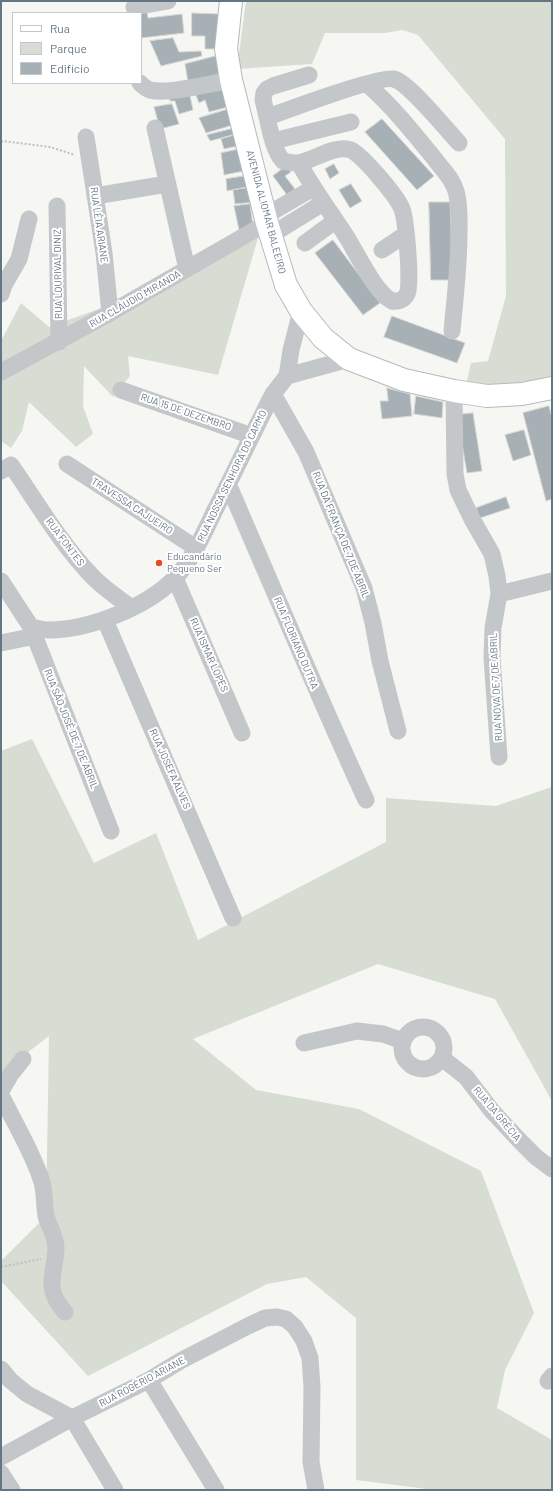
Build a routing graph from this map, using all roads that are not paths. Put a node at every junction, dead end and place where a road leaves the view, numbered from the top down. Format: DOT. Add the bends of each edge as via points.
graph roads {
  1 [pos="168,1"];
  2 [pos="231,1"];
  3 [pos="134,7"];
  4 [pos="309,75"];
  5 [pos="232,80"];
  6 [pos="141,84"];
  7 [pos="367,84"];
  8 [pos="268,117"];
  9 [pos="351,122"];
  10 [pos="155,128"];
  11 [pos="86,137"];
  12 [pos="273,141"];
  13 [pos="459,143"];
  14 [pos="299,163"];
  15 [pos="167,184"];
  16 [pos="313,188"];
  17 [pos="95,196"];
  18 [pos="323,203"];
  19 [pos="57,206"];
  20 [pos="29,219"];
  21 [pos="335,221"];
  22 [pos="268,224"];
  23 [pos="406,234"];
  24 [pos="305,243"];
  25 [pos="382,250"];
  26 [pos="187,269"];
  27 [pos="1,294"];
  28 [pos="301,312"];
  29 [pos="110,313"];
  30 [pos="452,330"];
  31 [pos="59,342"];
  32 [pos="349,359"];
  33 [pos="1,372"];
  34 [pos="287,376"];
  35 [pos="552,388"];
  36 [pos="121,390"];
  37 [pos="454,391"];
  38 [pos="273,394"];
  39 [pos="252,436"];
  40 [pos="67,464"];
  41 [pos="6,468"];
  42 [pos="228,484"];
  43 [pos="196,548"];
  44 [pos="175,578"];
  45 [pos="1,581"];
  46 [pos="552,581"];
  47 [pos="499,594"];
  48 [pos="6,601"];
  49 [pos="132,608"];
  50 [pos="105,620"];
  51 [pos="33,631"];
  52 [pos="1,644"];
  53 [pos="242,732"];
  54 [pos="398,732"];
  55 [pos="499,757"];
  56 [pos="366,800"];
  57 [pos="111,831"];
  58 [pos="233,918"];
  59 [pos="403,1041"];
  60 [pos="304,1043"];
  61 [pos="442,1058"];
  62 [pos="23,1059"];
  63 [pos="1,1097"];
  64 [pos="552,1169"];
  65 [pos="65,1312"];
  66 [pos="1,1369"];
  67 [pos="149,1380"];
  68 [pos="72,1418"];
  69 [pos="1,1457"];
  70 [pos="1,1472"];
  71 [pos="12,1490"];
  72 [pos="115,1490"];
  73 [pos="216,1490"];
  74 [pos="316,1490"];
  1 -- 3 [label="street"];
  2 -- 5 [label="main road, AVENIDA ALIOMAR BALEEIRO" via="226,49"];
  4 -- 8 [label="street" via="267,89 264,100"];
  5 -- 6 [label="street" via="157,91 146,89"];
  5 -- 22 [label="main road, AVENIDA ALIOMAR BALEEIRO"];
  7 -- 8 [label="street"];
  7 -- 13 [label="street" via="386,78 402,84"];
  7 -- 30 [label="street" via="390,104 413,131 447,173 456,191 460,212 459,253"];
  8 -- 12 [label="street"];
  9 -- 12 [label="street"];
  10 -- 15 [label="street"];
  11 -- 17 [label="street, RUA LÉIA ARIANE"];
  12 -- 14 [label="street" via="278,157 283,161"];
  14 -- 16 [label="street"];
  14 -- 23 [label="street" via="338,150 349,149 355,152 395,196 403,211"];
  15 -- 17 [label="street"];
  15 -- 26 [label="street"];
  16 -- 18 [label="street"];
  16 -- 22 [label="street"];
  17 -- 29 [label="street, RUA LÉIA ARIANE"];
  18 -- 21 [label="street"];
  18 -- 22 [label="street"];
  19 -- 31 [label="street, RUA LOURIVAL DINIZ"];
  20 -- 27 [label="street" via="19,259"];
  21 -- 23 [label="street" via="382,294 392,301 402,300 408,294"];
  21 -- 24 [label="street"];
  22 -- 26 [label="street, RUA CLÁUDIO MIRANDA"];
  22 -- 28 [label="main road, AVENIDA ALIOMAR BALEEIRO" via="286,284"];
  23 -- 25 [label="street"];
  26 -- 29 [label="street, RUA CLÁUDIO MIRANDA"];
  28 -- 32 [label="main road, AVENIDA ALIOMAR BALEEIRO" via="323,338"];
  28 -- 34 [label="street, RUA NOSSA SENHORA DO CARMO"];
  29 -- 31 [label="street, RUA CLÁUDIO MIRANDA"];
  31 -- 33 [label="street, RUA CLÁUDIO MIRANDA"];
  32 -- 34 [label="street"];
  32 -- 37 [label="main road, AVENIDA ALIOMAR BALEEIRO" via="404,380"];
  34 -- 38 [label="street, RUA NOSSA SENHORA DO CARMO"];
  35 -- 37 [label="main road, AVENIDA ALIOMAR BALEEIRO" via="522,394 487,396"];
  36 -- 39 [label="street, RUA 15 DE DEZEMBRO"];
  37 -- 47 [label="street, RUA NOVA DE 7 DE ABRIL" via="455,474 458,490 492,554"];
  38 -- 39 [label="street, RUA NOSSA SENHORA DO CARMO"];
  38 -- 54 [label="street, RUA DA FRANÇA DE 7 DE ABRIL" via="306,452 364,588"];
  39 -- 42 [label="street, RUA NOSSA SENHORA DO CARMO"];
  40 -- 43 [label="street, TRAVESSA CAJUEIRO"];
  41 -- 49 [label="street, RUA FONTES" via="91,575"];
  42 -- 43 [label="street, RUA NOSSA SENHORA DO CARMO"];
  42 -- 56 [label="street, RUA FLORIANO DUTRA"];
  43 -- 44 [label="street, RUA NOSSA SENHORA DO CARMO"];
  44 -- 49 [label="street, RUA NOSSA SENHORA DO CARMO" via="157,593"];
  44 -- 53 [label="street, RUA ISMAR LOPES"];
  45 -- 48 [label="street"];
  46 -- 47 [label="street"];
  47 -- 55 [label="street, RUA NOVA DE 7 DE ABRIL" via="493,628 492,658"];
  48 -- 51 [label="street"];
  49 -- 50 [label="street, RUA NOSSA SENHORA DO CARMO"];
  50 -- 51 [label="street, RUA NOSSA SENHORA DO CARMO" via="65,629"];
  50 -- 58 [label="street, RUA JOSEFA ALVES"];
  51 -- 52 [label="street"];
  51 -- 57 [label="street, RUA SÃO JOSÉ DE 7 DE ABRIL"];
  59 -- 60 [label="street" via="383,1034 357,1031"];
  59 -- 61 [label="street" via="401,1048 405,1061 417,1069 432,1068"];
  59 -- 61 [label="street" via="406,1035 417,1028 430,1028 444,1043"];
  61 -- 64 [label="street, RUA DA GRÉCIA" via="466,1077 519,1140"];
  62 -- 63 [label="street" via="11,1074"];
  63 -- 65 [label="street" via="22,1135 44,1190 47,1218 56,1247 52,1289"];
  66 -- 68 [label="street" via="27,1394"];
  67 -- 68 [label="street, RUA ROGÉRIO ARIANE"];
  67 -- 73 [label="street"];
  67 -- 74 [label="street, RUA ROGÉRIO ARIANE" via="182,1360 265,1318 286,1319 302,1338 310,1358 311,1462"];
  68 -- 69 [label="street, RUA ROGÉRIO ARIANE"];
  68 -- 72 [label="street"];
  70 -- 71 [label="street"];
}
